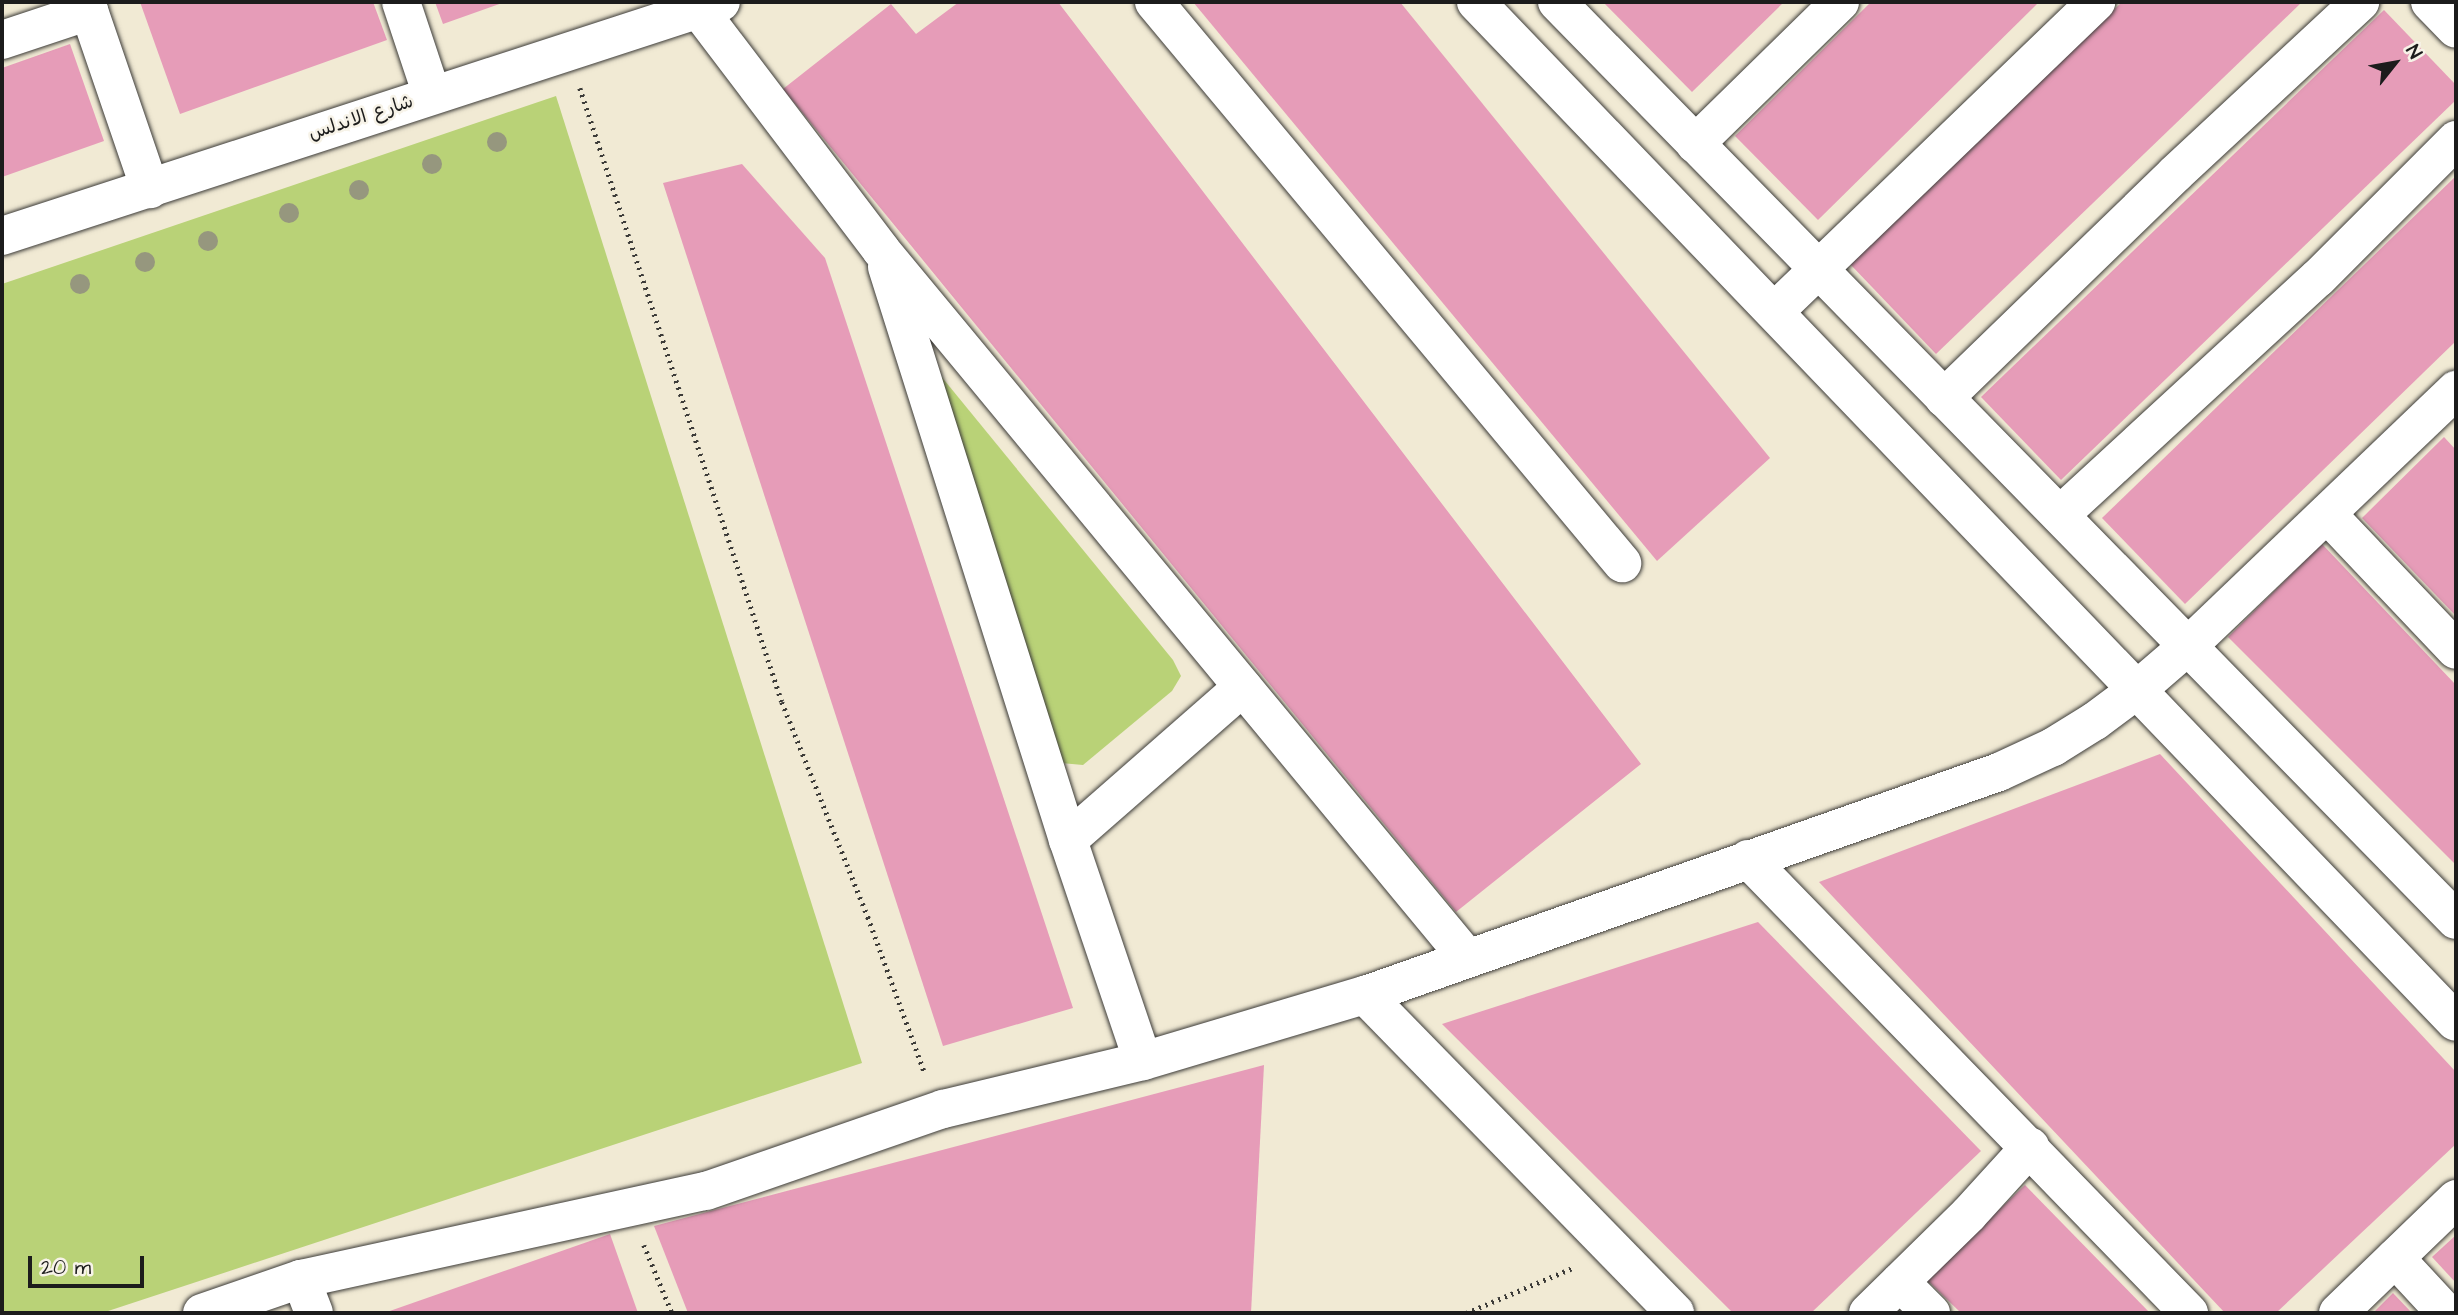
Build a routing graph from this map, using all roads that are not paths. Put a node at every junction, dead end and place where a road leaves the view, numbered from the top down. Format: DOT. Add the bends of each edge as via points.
graph roads {
  1 [pos="401,2"];
  2 [pos="1154,2"];
  3 [pos="1476,2"];
  4 [pos="1840,2"];
  5 [pos="2096,2"];
  6 [pos="2360,2"];
  7 [pos="2430,2"];
  8 [pos="705,4"];
  9 [pos="87,6"];
  10 [pos="1572,7"];
  11 [pos="2456,30"];
  12 [pos="2,40"];
  13 [pos="1530,59"];
  14 [pos="432,95"];
  15 [pos="2456,140"];
  16 [pos="1695,144"];
  17 [pos="150,189"];
  18 [pos="2,236"];
  19 [pos="881,250"];
  20 [pos="1819,270"];
  21 [pos="1774,311"];
  22 [pos="1944,398"];
  23 [pos="2452,402"];
  24 [pos="2327,514"];
  25 [pos="2060,515"];
  26 [pos="1622,563"];
  27 [pos="2188,646"];
  28 [pos="2456,650"];
  29 [pos="1243,687"];
  30 [pos="2138,689"];
  31 [pos="1068,839"];
  32 [pos="1748,859"];
  33 [pos="2456,920"];
  34 [pos="1468,959"];
  35 [pos="1365,995"];
  36 [pos="2456,1022"];
  37 [pos="1143,1061"];
  38 [pos="2030,1147"];
  39 [pos="2456,1199"];
  40 [pos="2395,1258"];
  41 [pos="1900,1282"];
  42 [pos="308,1296"];
  43 [pos="202,1313"];
  44 [pos="1675,1313"];
  45 [pos="1868,1313"];
  46 [pos="1931,1313"];
  47 [pos="2189,1313"];
  48 [pos="2338,1313"];
  49 [pos="2446,1313"];
  1 -- 14 [label="street"];
  2 -- 26 [label="street"];
  3 -- 13 [label="street"];
  4 -- 16 [label="street"];
  5 -- 20 [label="street"];
  6 -- 22 [label="street"];
  7 -- 11 [label="street"];
  8 -- 14 [label="street, شارع الاندلس"];
  8 -- 19 [label="street"];
  9 -- 12 [label="street"];
  9 -- 17 [label="street"];
  10 -- 13 [label="street"];
  10 -- 16 [label="street"];
  13 -- 21 [label="street"];
  14 -- 17 [label="street, شارع الاندلس"];
  15 -- 25 [label="street" via="2318,278"];
  16 -- 20 [label="street"];
  17 -- 18 [label="street, شارع الاندلس"];
  19 -- 29 [label="street"];
  19 -- 31 [label="street"];
  20 -- 21 [label="street"];
  20 -- 22 [label="street"];
  21 -- 30 [label="street"];
  22 -- 25 [label="street"];
  23 -- 24 [label="street"];
  24 -- 27 [label="street"];
  24 -- 28 [label="street"];
  25 -- 27 [label="street"];
  27 -- 30 [label="street"];
  27 -- 33 [label="street"];
  29 -- 31 [label="street"];
  29 -- 34 [label="street"];
  30 -- 32 [label="street" via="2053,747 1998,772"];
  30 -- 36 [label="street"];
  31 -- 37 [label="street"];
  32 -- 34 [label="street"];
  32 -- 38 [label="street"];
  34 -- 35 [label="street"];
  35 -- 37 [label="street"];
  35 -- 44 [label="street"];
  37 -- 42 [label="street" via="943,1109 706,1191 482,1242"];
  38 -- 41 [label="street"];
  38 -- 47 [label="street"];
  39 -- 40 [label="street"];
  40 -- 48 [label="street"];
  40 -- 49 [label="street"];
  41 -- 45 [label="street"];
  41 -- 46 [label="street"];
  42 -- 43 [label="street"];
}
